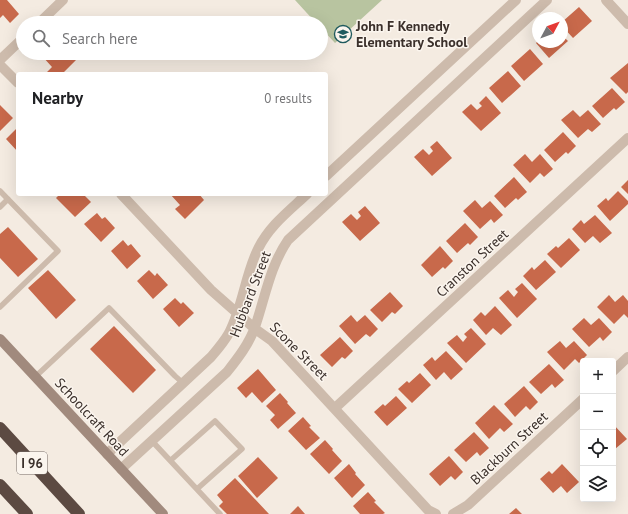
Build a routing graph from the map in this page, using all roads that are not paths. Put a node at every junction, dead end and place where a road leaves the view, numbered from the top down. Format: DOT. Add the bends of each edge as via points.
graph roads {
  1 [pos="63,0"];
  2 [pos="516,0"];
  3 [pos="547,0"];
  4 [pos="606,0"];
  5 [pos="46,16"];
  6 [pos="628,24"];
  7 [pos="16,45"];
  8 [pos="0,60"];
  9 [pos="0,65"];
  10 [pos="16,81"];
  11 [pos="628,138"];
  12 [pos="328,174"];
  13 [pos="0,191"];
  14 [pos="123,196"];
  15 [pos="305,196"];
  16 [pos="8,199"];
  17 [pos="0,207"];
  18 [pos="0,307"];
  19 [pos="237,313"];
  20 [pos="254,328"];
  21 [pos="0,339"];
  22 [pos="628,357"];
  23 [pos="616,368"];
  24 [pos="35,377"];
  25 [pos="183,383"];
  26 [pos="580,402"];
  27 [pos="335,408"];
  28 [pos="0,428"];
  29 [pos="151,440"];
  30 [pos="107,454"];
  31 [pos="171,460"];
  32 [pos="121,469"];
  33 [pos="0,485"];
  34 [pos="197,489"];
  35 [pos="27,514"];
  36 [pos="79,514"];
  37 [pos="163,514"];
  38 [pos="220,514"];
  39 [pos="436,514"];
  40 [pos="453,514"];
  1 -- 5 [label="street"];
  2 -- 12 [label="street"];
  3 -- 20 [label="street, Hubbard Street" via="288,240 277,260"];
  4 -- 6 [label="street"];
  7 -- 8 [label="street"];
  9 -- 10 [label="street"];
  11 -- 27 [label="street, Cranston Street"];
  13 -- 16 [label="lane"];
  14 -- 19 [label="street, Scone Street" via="211,290"];
  15 -- 19 [label="street, Hubbard Street" via="266,234 250,269"];
  16 -- 17 [label="lane"];
  16 -- 18 [label="lane" via="58,251"];
  19 -- 20 [label="street, Scone Street"];
  19 -- 25 [label="street, Hubbard Street" via="222,344"];
  20 -- 27 [label="street, Scone Street" via="272,341"];
  20 -- 29 [label="street, Hubbard Street" via="243,351 227,372"];
  21 -- 24 [label="main road, Schoolcraft Road"];
  22 -- 23 [label="street"];
  24 -- 25 [label="lane" via="109,308"];
  24 -- 30 [label="main road, Schoolcraft Road"];
  25 -- 30 [label="street, Hubbard Street"];
  26 -- 40 [label="street, Blackburn Street" via="468,505"];
  27 -- 39 [label="street, Scone Street" via="428,510"];
  28 -- 36 [label="highway, I 96"];
  29 -- 31 [label="lane"];
  29 -- 32 [label="street, Hubbard Street"];
  30 -- 32 [label="main road, Schoolcraft Road"];
  31 -- 34 [label="lane"];
  31 -- 34 [label="lane" via="215,421 242,450"];
  32 -- 37 [label="main road, Schoolcraft Road"];
  33 -- 35 [label="highway, I 96"];
  34 -- 38 [label="lane"];
}
